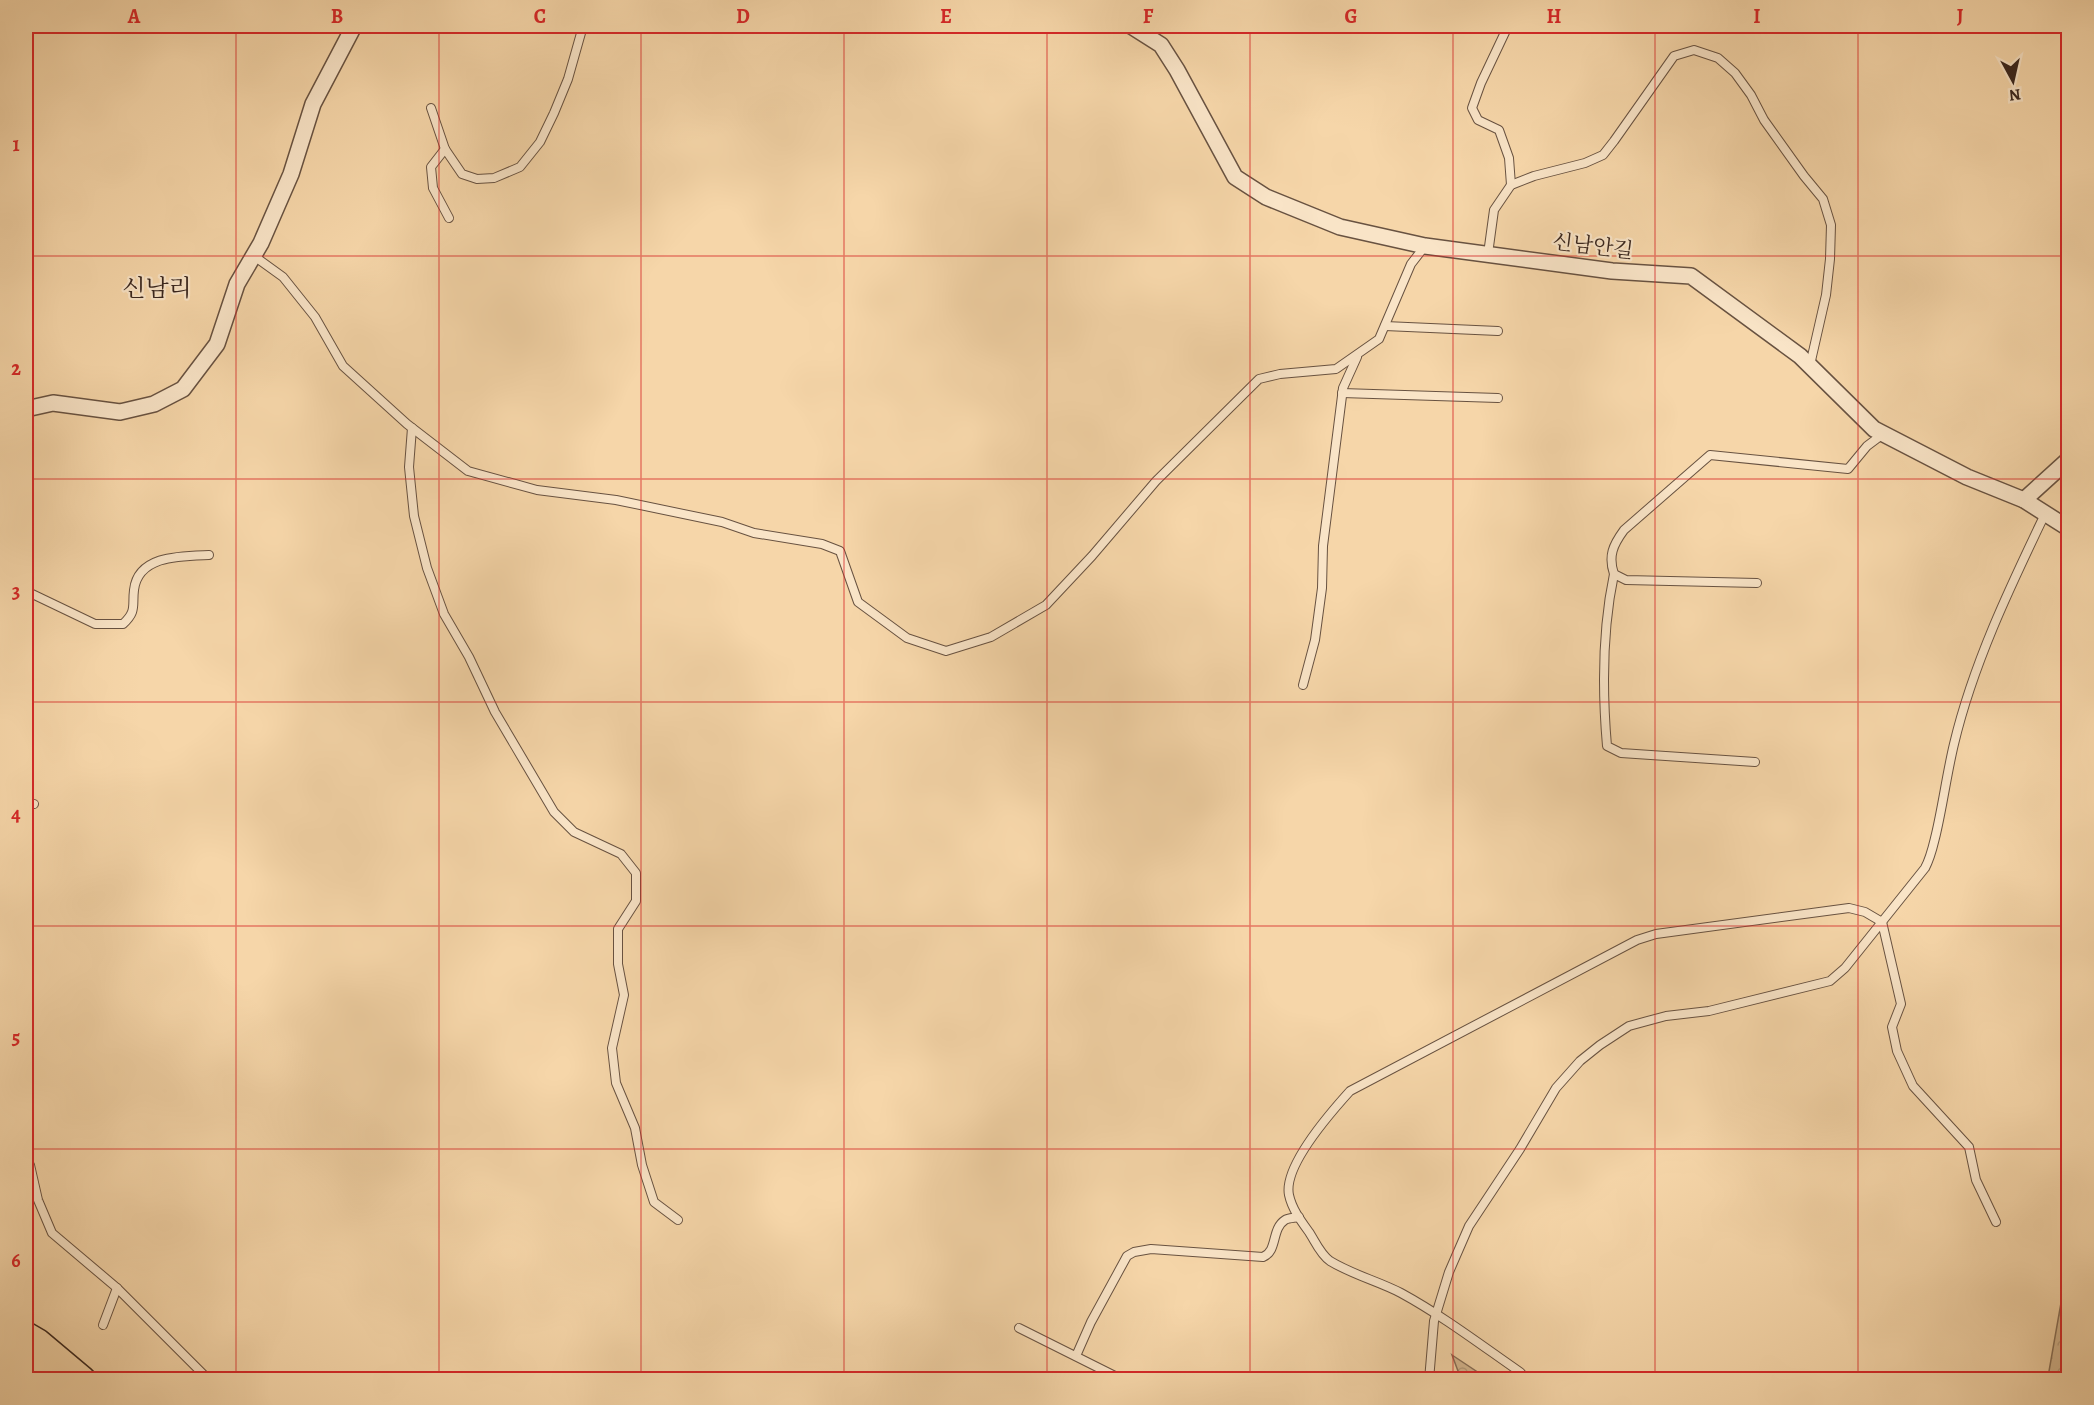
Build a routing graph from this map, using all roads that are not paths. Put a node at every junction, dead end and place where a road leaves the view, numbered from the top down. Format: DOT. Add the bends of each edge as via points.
graph roads {
  1 [pos="354,26"];
  2 [pos="583,26"];
  3 [pos="1131,26"];
  4 [pos="1508,26"];
  5 [pos="431,108"];
  6 [pos="445,149"];
  7 [pos="1512,185"];
  8 [pos="449,218"];
  9 [pos="1425,246"];
  10 [pos="1488,254"];
  11 [pos="254,256"];
  12 [pos="1385,326"];
  13 [pos="1498,331"];
  14 [pos="1357,356"];
  15 [pos="1810,366"];
  16 [pos="1342,393"];
  17 [pos="1498,398"];
  18 [pos="26,409"];
  19 [pos="412,428"];
  20 [pos="1883,434"];
  21 [pos="2068,460"];
  22 [pos="2024,500"];
  23 [pos="2045,514"];
  24 [pos="2068,528"];
  25 [pos="209,555"];
  26 [pos="1614,574"];
  27 [pos="1757,583"];
  28 [pos="26,591"];
  29 [pos="1303,685"];
  30 [pos="1755,762"];
  31 [pos="26,802"];
  32 [pos="34,804"];
  33 [pos="1882,922"];
  34 [pos="26,1160"];
  35 [pos="1299,1217"];
  36 [pos="678,1220"];
  37 [pos="1996,1222"];
  38 [pos="117,1288"];
  39 [pos="1436,1313"];
  40 [pos="102,1325"];
  41 [pos="1019,1328"];
  42 [pos="26,1336"];
  43 [pos="1076,1356"];
  44 [pos="26,1362"];
  45 [pos="47,1380"];
  46 [pos="82,1380"];
  47 [pos="209,1380"];
  48 [pos="1123,1380"];
  49 [pos="1429,1380"];
  50 [pos="1527,1380"];
  1 -- 11 [label="street" via="314,104 291,174"];
  2 -- 6 [label="lane" via="554,113 540,142 520,167 494,178 477,179 462,174"];
  3 -- 9 [label="street, 신남안길" via="1161,45 1235,177 1266,197 1340,227"];
  4 -- 7 [label="lane" via="1472,108 1478,120 1499,130 1509,158"];
  5 -- 6 [label="lane"];
  6 -- 8 [label="lane" via="431,167 433,188"];
  7 -- 10 [label="lane" via="1494,210"];
  7 -- 15 [label="lane" via="1603,155 1674,56 1694,50 1718,58 1735,73 1764,120 1823,199 1831,225 1826,294"];
  9 -- 10 [label="street, 신남안길"];
  9 -- 12 [label="lane" via="1411,264"];
  10 -- 15 [label="street, 신남안길" via="1612,271 1691,276"];
  11 -- 18 [label="street" via="237,284 217,344 183,389 154,404 120,412 52,403"];
  11 -- 19 [label="lane" via="283,277 315,317 343,366"];
  12 -- 13 [label="lane"];
  12 -- 14 [label="lane" via="1379,339"];
  14 -- 16 [label="lane"];
  14 -- 19 [label="lane" via="1336,369 1259,379 1155,481 1046,606 991,638 946,651 907,638 858,602 840,551 616,500 537,490 468,471"];
  15 -- 20 [label="street, 신남안길"];
  16 -- 17 [label="lane"];
  16 -- 29 [label="lane" via="1315,640"];
  19 -- 36 [label="lane" via="409,467 414,516 444,614 495,712 554,812 574,832 621,854 636,873 636,901 618,929 618,964 624,996 612,1048 616,1083 635,1128 654,1202"];
  20 -- 22 [label="street, 신남안길" via="1967,477"];
  20 -- 26 [label="lane" via="1848,469 1710,455 1624,530 1614,543 1610,561"];
  21 -- 22 [label="street"];
  22 -- 23 [label="street, 신남안길"];
  23 -- 24 [label="street, 신남안길"];
  23 -- 33 [label="lane" via="1972,683 1928,862"];
  25 -- 28 [label="lane" via="149,564 138,575 135,605 123,624 95,624"];
  26 -- 27 [label="lane" via="1626,580"];
  26 -- 30 [label="lane" via="1603,664 1607,746 1622,753"];
  31 -- 32 [label="lane"];
  33 -- 35 [label="lane" via="1857,909 1837,909 1656,934 1637,940 1350,1091 1297,1159 1290,1177 1289,1196"];
  33 -- 37 [label="lane" via="1901,1004 1892,1027 1897,1051 1913,1086 1969,1147 1976,1180"];
  33 -- 39 [label="lane" via="1830,981 1629,1026 1580,1061 1556,1088 1469,1226"];
  34 -- 38 [label="lane" via="52,1233"];
  35 -- 39 [label="lane" via="1329,1260"];
  35 -- 43 [label="lane" via="1280,1225 1271,1250 1263,1257 1151,1249 1134,1252 1127,1257"];
  38 -- 40 [label="lane"];
  38 -- 47 [label="lane"];
  39 -- 49 [label="lane"];
  39 -- 50 [label="lane"];
  41 -- 43 [label="lane"];
  42 -- 46 [label="highway"];
  43 -- 48 [label="lane"];
  44 -- 45 [label="highway"];
}
